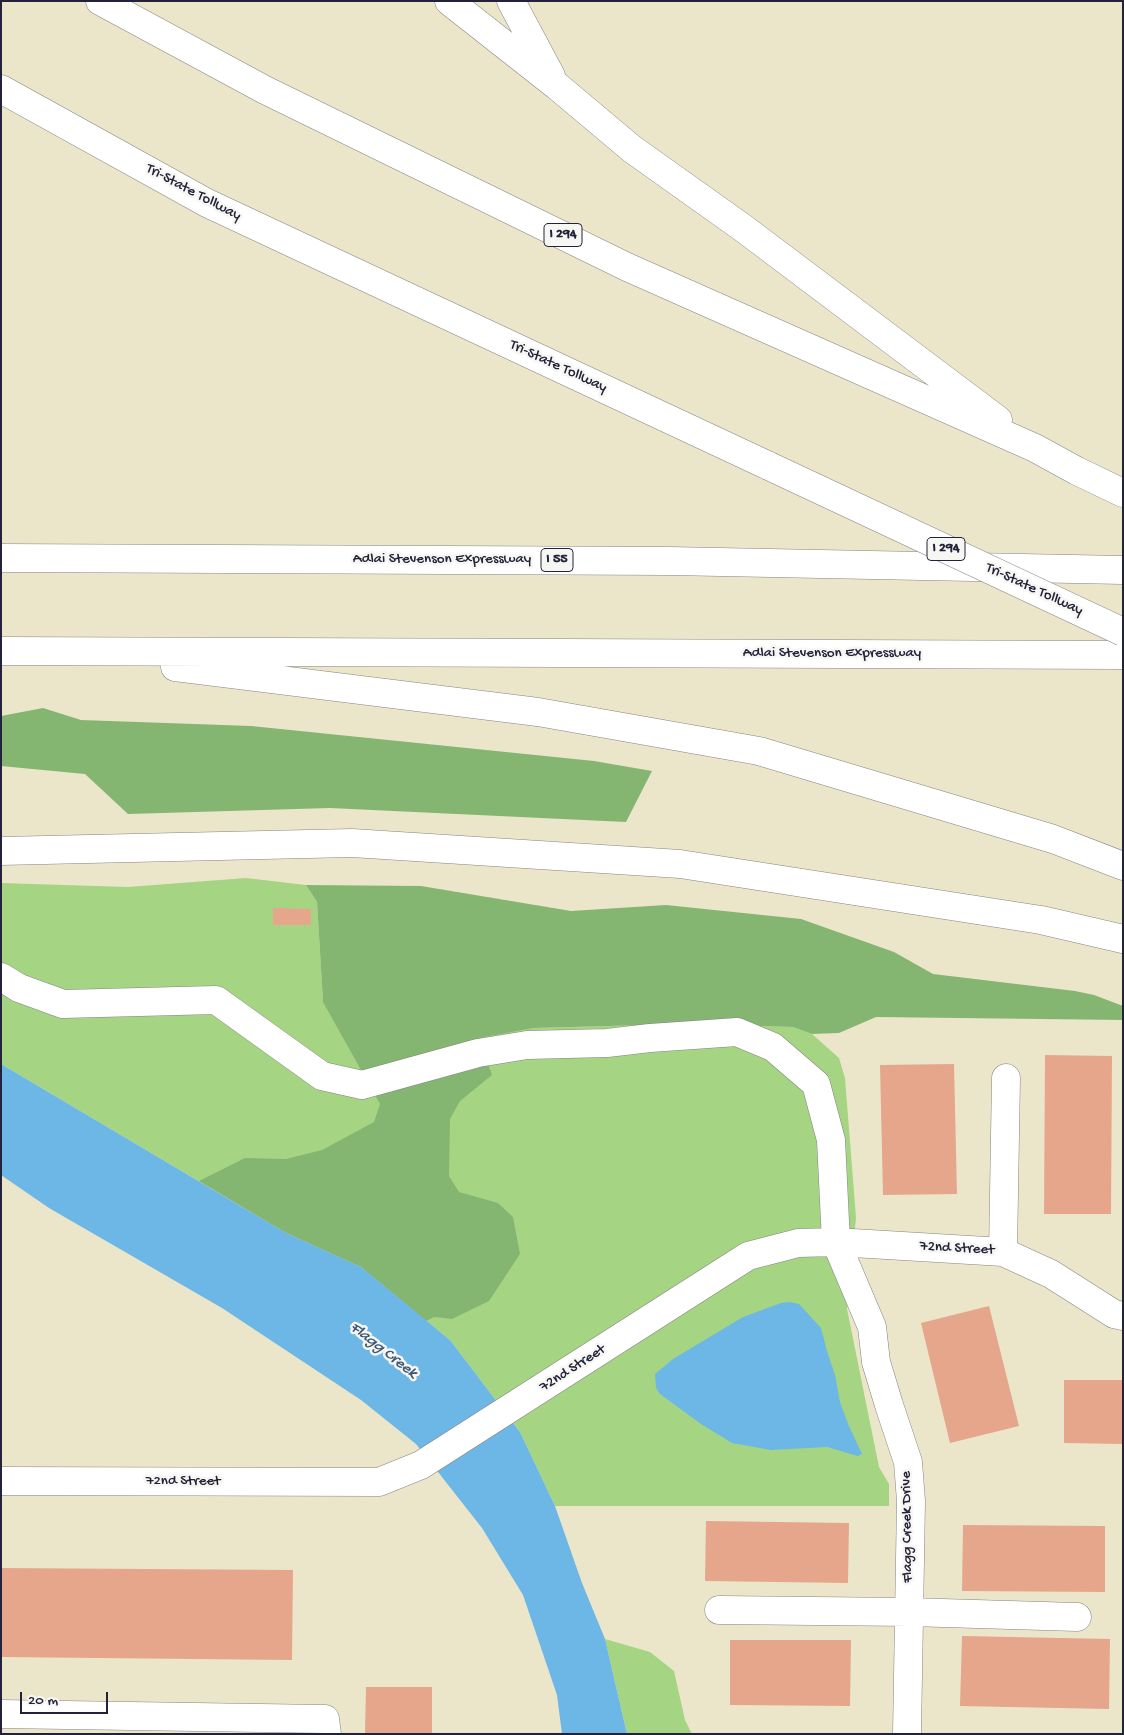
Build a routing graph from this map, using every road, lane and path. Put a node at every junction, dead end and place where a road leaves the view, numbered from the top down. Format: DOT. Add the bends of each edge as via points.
graph roads {
  1 [pos="100,1"];
  2 [pos="449,1"];
  3 [pos="511,1"];
  4 [pos="557,86"];
  5 [pos="1,88"];
  6 [pos="1035,448"];
  7 [pos="1123,493"];
  8 [pos="1,558"];
  9 [pos="1119,570"];
  10 [pos="1123,632"];
  11 [pos="1,651"];
  12 [pos="52,652"];
  13 [pos="1123,655"];
  14 [pos="1,851"];
  15 [pos="1123,866"];
  16 [pos="1123,939"];
  17 [pos="1,977"];
  18 [pos="1006,1078"];
  19 [pos="836,1242"];
  20 [pos="1004,1252"];
  21 [pos="1123,1316"];
  22 [pos="1,1481"];
  23 [pos="719,1610"];
  24 [pos="909,1612"];
  25 [pos="1077,1617"];
  26 [pos="1,1714"];
  27 [pos="327,1734"];
  28 [pos="907,1734"];
  1 -- 6 [label="main road, I 294" via="265,90 627,267"];
  2 -- 4 [label="main road"];
  3 -- 4 [label="main road"];
  4 -- 6 [label="main road" via="632,149 743,228"];
  5 -- 10 [label="main road, Tri-State Tollway / I 294, bridge" via="207,203"];
  6 -- 7 [label="main road, I 294"];
  8 -- 9 [label="main road, Adlai Stevenson Expressway / I 55" via="669,561"];
  11 -- 12 [label="main road, Adlai Stevenson Expressway"];
  12 -- 13 [label="main road, Adlai Stevenson Expressway"];
  12 -- 15 [label="main road" via="538,712 759,751 1053,839"];
  14 -- 16 [label="main road" via="352,843 680,864 1041,920"];
  17 -- 19 [label="main road, Flagg Creek Drive" via="19,988 63,1004 216,1000 322,1076 362,1085 478,1053 526,1045 607,1043 737,1032 773,1047 816,1084 831,1140"];
  18 -- 20 [label="main road"];
  19 -- 20 [label="main road, 72nd Street"];
  19 -- 22 [label="main road, 72nd Street" via="798,1243 748,1256 421,1465 379,1482"];
  19 -- 24 [label="main road, Flagg Creek Drive" via="872,1328 876,1362 908,1462"];
  20 -- 21 [label="main road, 72nd Street" via="1051,1274 1114,1314"];
  23 -- 24 [label="main road"];
  24 -- 25 [label="main road"];
  24 -- 28 [label="main road, Flagg Creek Drive"];
  26 -- 27 [label="main road" via="325,1719"];
}
